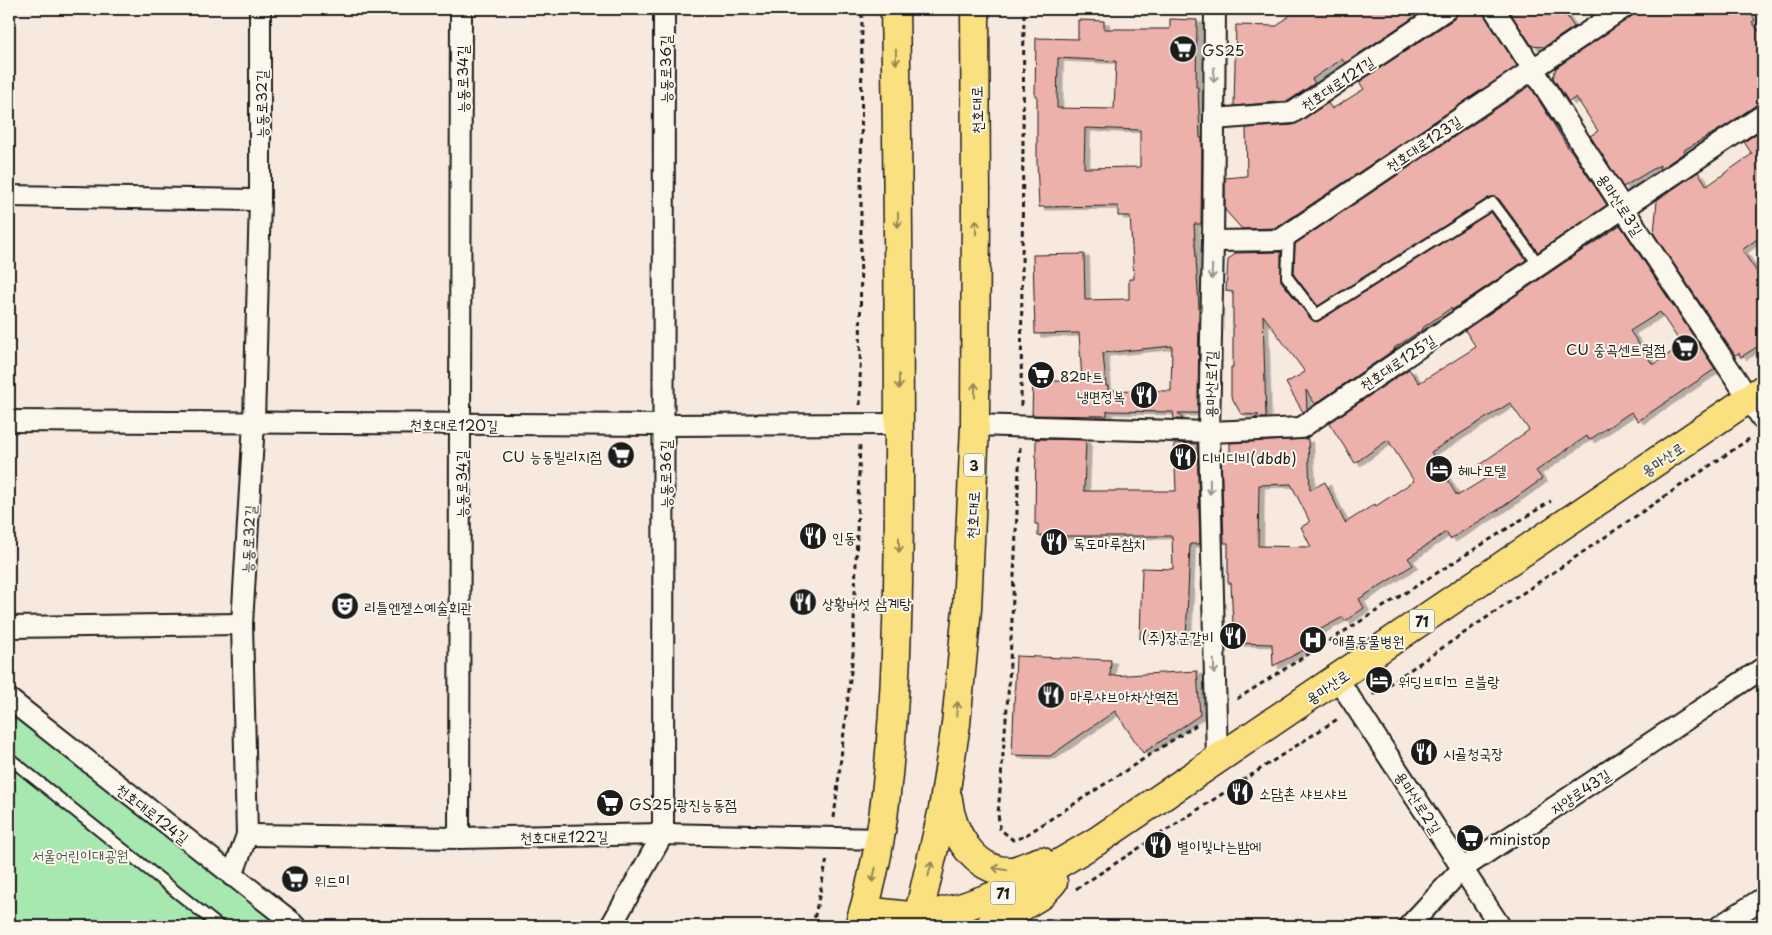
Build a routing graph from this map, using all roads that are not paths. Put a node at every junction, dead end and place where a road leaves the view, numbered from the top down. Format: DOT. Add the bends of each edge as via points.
graph roads {
  1 [pos="260,9"];
  2 [pos="461,9"];
  3 [pos="664,9"];
  4 [pos="895,9"];
  5 [pos="975,9"];
  6 [pos="1201,9"];
  7 [pos="1215,9"];
  8 [pos="1220,9"];
  9 [pos="1447,9"];
  10 [pos="1494,9"];
  11 [pos="1622,9"];
  12 [pos="1534,69"];
  13 [pos="1763,115"];
  14 [pos="1214,119"];
  15 [pos="9,196"];
  16 [pos="260,200"];
  17 [pos="1623,208"];
  18 [pos="1289,233"];
  19 [pos="1213,241"];
  20 [pos="1540,265"];
  21 [pos="1758,410"];
  22 [pos="9,421"];
  23 [pos="254,422"];
  24 [pos="460,424"];
  25 [pos="899,424"];
  26 [pos="664,425"];
  27 [pos="975,425"];
  28 [pos="1209,432"];
  29 [pos="242,624"];
  30 [pos="9,626"];
  31 [pos="1763,668"];
  32 [pos="1337,678"];
  33 [pos="9,699"];
  34 [pos="9,758"];
  35 [pos="1217,760"];
  36 [pos="946,788"];
  37 [pos="663,834"];
  38 [pos="247,835"];
  39 [pos="458,838"];
  40 [pos="881,839"];
  41 [pos="1081,851"];
  42 [pos="1462,870"];
  43 [pos="232,876"];
  44 [pos="1763,898"];
  45 [pos="862,918"];
  46 [pos="917,922"];
  47 [pos="219,926"];
  48 [pos="297,926"];
  49 [pos="611,926"];
  50 [pos="990,926"];
  51 [pos="1409,926"];
  52 [pos="1500,926"];
  53 [pos="1720,926"];
  1 -- 16 [label="street, 능동로32길"];
  2 -- 24 [label="street, 능동로34길"];
  3 -- 26 [label="street, 능동로36길"];
  4 -- 25 [label="main road, one-way"];
  27 -- 5 [label="main road, 천호대로 / 3, one-way"];
  6 -- 7 [label="street"];
  7 -- 8 [label="street"];
  7 -- 14 [label="street, 용마산로1길, one-way"];
  9 -- 14 [label="street, 천호대로121길" via="1292,113"];
  10 -- 12 [label="street, 용마산로3길"];
  11 -- 12 [label="street, 천호대로123길"];
  12 -- 17 [label="street, 용마산로3길"];
  12 -- 18 [label="street, 천호대로123길"];
  13 -- 17 [label="street, 천호대로125길"];
  14 -- 19 [label="street, 용마산로1길"];
  15 -- 16 [label="street"];
  16 -- 23 [label="street, 능동로32길"];
  17 -- 20 [label="street, 천호대로125길"];
  17 -- 21 [label="street, 용마산로3길"];
  18 -- 19 [label="street, 천호대로123길" via="1280,240"];
  18 -- 20 [label="lane" via="1287,277 1316,315 1493,203"];
  19 -- 28 [label="street, 용마산로1길, one-way"];
  20 -- 28 [label="street, 천호대로125길" via="1301,428"];
  21 -- 32 [label="main road, 용마산로 / 71"];
  22 -- 23 [label="street, 천호대로120길"];
  23 -- 24 [label="street, 천호대로120길"];
  23 -- 29 [label="street, 능동로32길"];
  24 -- 26 [label="street, 천호대로120길"];
  24 -- 39 [label="street, 능동로34길"];
  25 -- 26 [label="street, 천호대로120길"];
  25 -- 40 [label="main road, one-way" via="899,612 895,699"];
  26 -- 37 [label="street, 능동로36길"];
  27 -- 28 [label="street, 천호대로125길"];
  36 -- 27 [label="main road, 천호대로 / 3, one-way" via="967,609"];
  28 -- 35 [label="street, 용마산로1길, one-way"];
  29 -- 30 [label="street"];
  29 -- 38 [label="street, 능동로32길"];
  31 -- 42 [label="street, 자양로43길"];
  32 -- 35 [label="main road, 용마산로 / 71"];
  32 -- 42 [label="street, 용마산로2길"];
  33 -- 43 [label="street, 천호대로124길"];
  34 -- 47 [label="lane"];
  35 -- 41 [label="main road, 용마산로 / 71"];
  41 -- 36 [label="main road, one-way" via="1013,871 986,866 962,841 949,809"];
  46 -- 36 [label="main road, 천호대로 / 3, one-way"];
  37 -- 39 [label="street, 천호대로122길"];
  37 -- 40 [label="street, 천호대로122길"];
  37 -- 49 [label="street, 능동로36길"];
  38 -- 39 [label="street, 천호대로122길"];
  38 -- 43 [label="street, 능동로32길"];
  40 -- 45 [label="main road, one-way"];
  41 -- 46 [label="main road, 용마산로 / 71" via="1005,892"];
  41 -- 50 [label="main road" via="1041,895"];
  42 -- 51 [label="street, 자양로43길"];
  42 -- 52 [label="street, 용마산로2길"];
  43 -- 48 [label="street, 천호대로124길"];
  44 -- 53 [label="street"];
  45 -- 46 [label="main road, 용마산로 / 71"];
}
